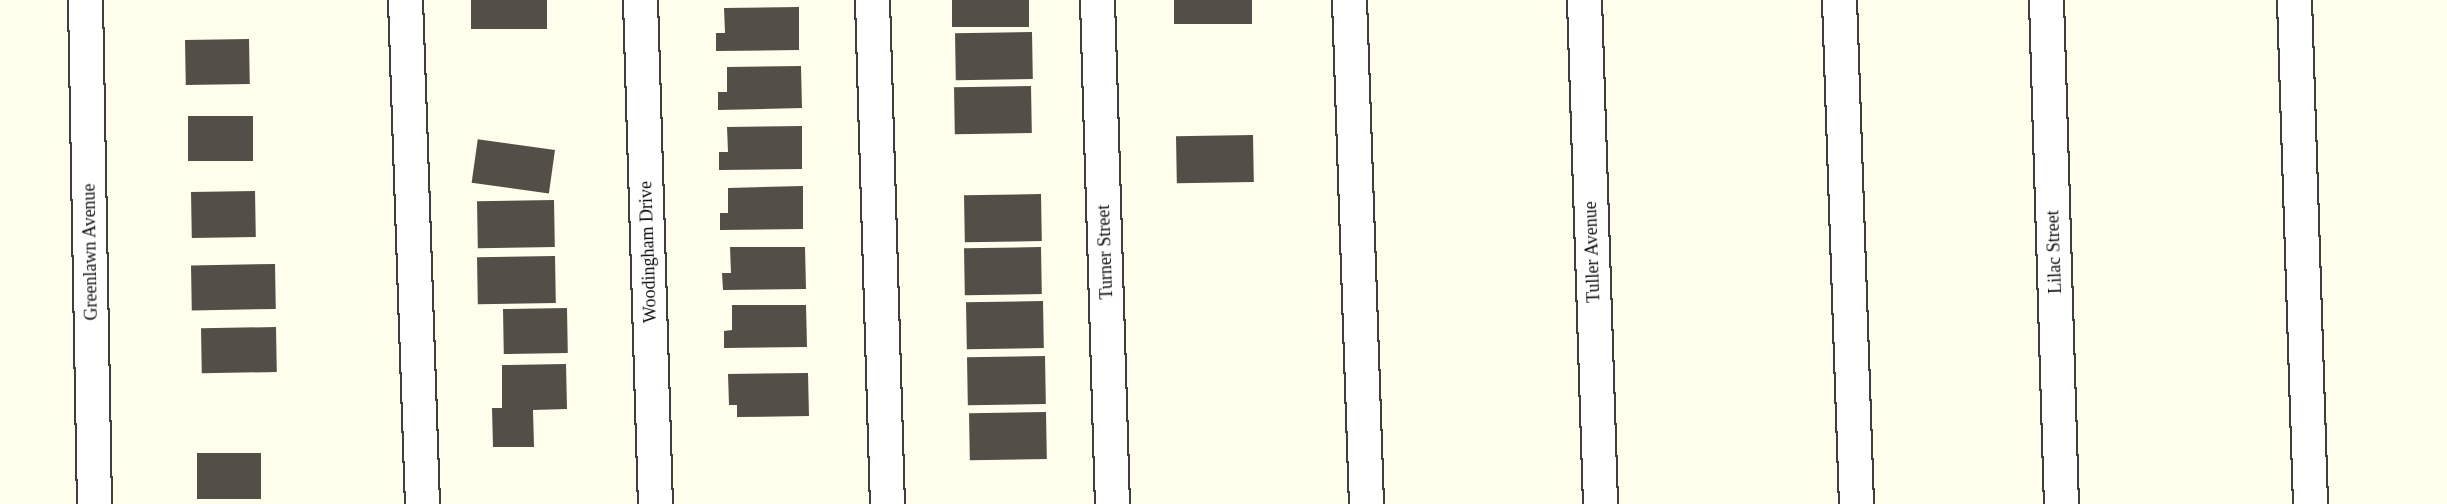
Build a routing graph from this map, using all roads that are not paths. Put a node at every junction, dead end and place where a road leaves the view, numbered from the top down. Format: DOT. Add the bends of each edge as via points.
graph roads {
  1 [pos="85,0"];
  2 [pos="405,0"];
  3 [pos="640,0"];
  4 [pos="872,0"];
  5 [pos="1097,0"];
  6 [pos="1349,0"];
  7 [pos="1584,0"];
  8 [pos="1839,0"];
  9 [pos="2046,0"];
  10 [pos="2294,0"];
  11 [pos="94,504"];
  12 [pos="422,504"];
  13 [pos="655,504"];
  14 [pos="887,504"];
  15 [pos="1112,504"];
  16 [pos="1366,504"];
  17 [pos="1600,504"];
  18 [pos="1856,504"];
  19 [pos="2061,504"];
  20 [pos="2310,504"];
  1 -- 11 [label="street, Greenlawn Avenue"];
  2 -- 12 [label="street"];
  3 -- 13 [label="street, Woodingham Drive"];
  4 -- 14 [label="street"];
  5 -- 15 [label="street, Turner Street"];
  6 -- 16 [label="street"];
  7 -- 17 [label="street, Tuller Avenue"];
  8 -- 18 [label="street"];
  9 -- 19 [label="street, Lilac Street"];
  10 -- 20 [label="street"];
}
